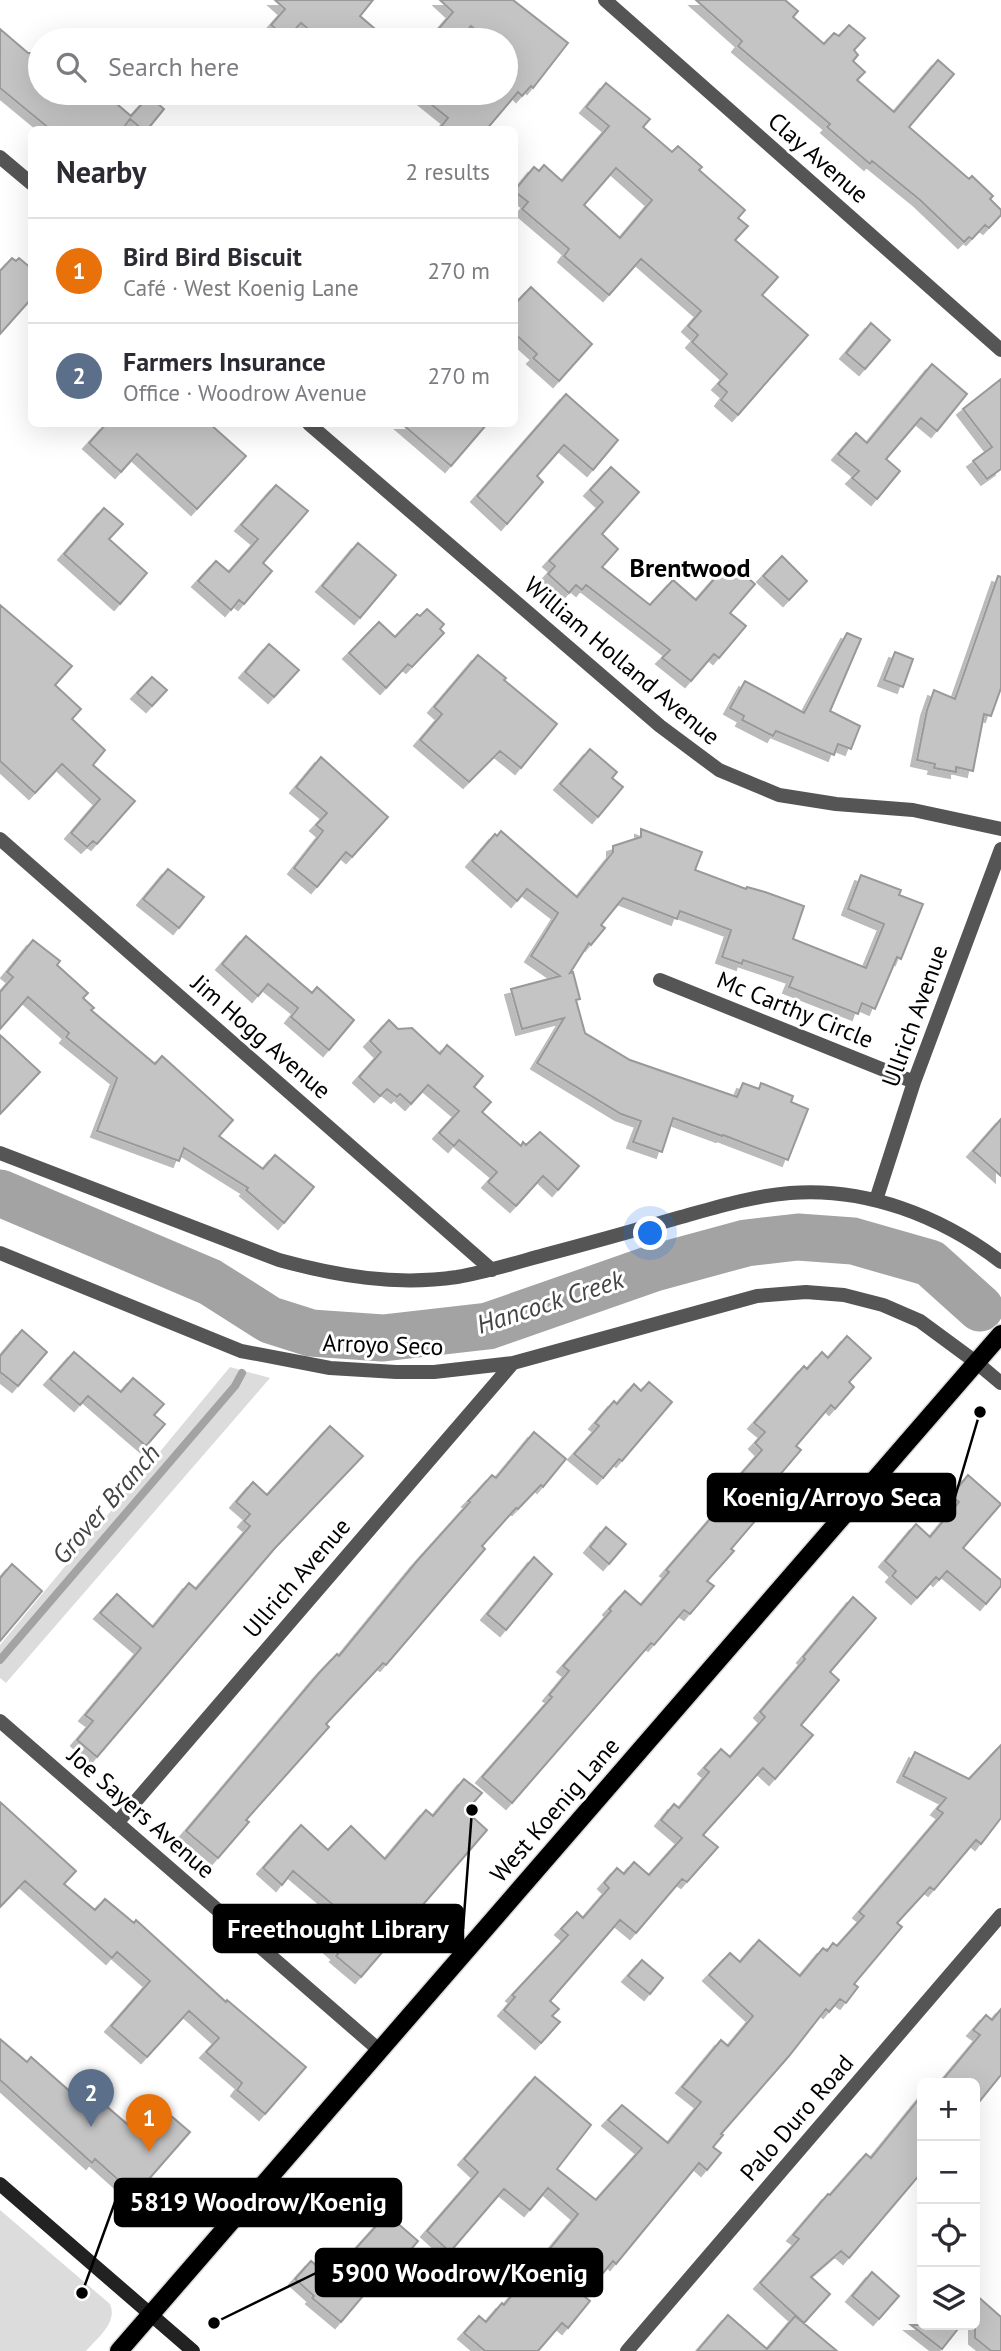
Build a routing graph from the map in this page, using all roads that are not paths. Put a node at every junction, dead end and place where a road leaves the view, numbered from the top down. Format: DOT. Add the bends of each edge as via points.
graph roads {
  1 [pos="605,0"];
  2 [pos="0,157"];
  3 [pos="28,181"];
  4 [pos="1001,350"];
  5 [pos="312,427"];
  6 [pos="1001,829"];
  7 [pos="0,839"];
  8 [pos="1001,849"];
  9 [pos="660,980"];
  10 [pos="914,1082"];
  11 [pos="0,1153"];
  12 [pos="876,1200"];
  13 [pos="0,1254"];
  14 [pos="1001,1262"];
  15 [pos="492,1270"];
  16 [pos="1001,1334"];
  17 [pos="513,1363"];
  18 [pos="977,1363"];
  19 [pos="1001,1383"];
  20 [pos="0,1721"];
  21 [pos="117,1823"];
  22 [pos="1001,1915"];
  23 [pos="379,2050"];
  24 [pos="0,2184"];
  25 [pos="150,2315"];
  26 [pos="119,2351"];
  27 [pos="193,2351"];
  28 [pos="627,2351"];
  1 -- 4 [label="street, Clay Avenue"];
  2 -- 3 [label="street"];
  5 -- 6 [label="street, William Holland Avenue" via="660,726 719,770 779,796 913,810"];
  7 -- 15 [label="street, Jim Hogg Avenue"];
  8 -- 10 [label="street, Ullrich Avenue"];
  9 -- 10 [label="street, Mc Carthy Circle"];
  10 -- 12 [label="street, Ullrich Avenue"];
  11 -- 15 [label="street" via="319,1271 406,1280"];
  12 -- 14 [label="street" via="958,1232"];
  12 -- 15 [label="street" via="791,1193 742,1200"];
  13 -- 17 [label="street, Arroyo Seco" via="241,1351 269,1357 330,1368 396,1372"];
  16 -- 18 [label="main road, West Koenig Lane"];
  17 -- 18 [label="street, Arroyo Seco" via="757,1296 806,1292 883,1305 920,1321"];
  17 -- 21 [label="street, Ullrich Avenue"];
  18 -- 19 [label="street, Arroyo Seco"];
  18 -- 23 [label="main road, West Koenig Lane"];
  20 -- 21 [label="street, Joe Sayers Avenue"];
  21 -- 23 [label="street, Joe Sayers Avenue"];
  22 -- 28 [label="street, Palo Duro Road"];
  23 -- 25 [label="main road, West Koenig Lane"];
  24 -- 25 [label="street"];
  25 -- 26 [label="main road, West Koenig Lane"];
  25 -- 27 [label="street"];
}
